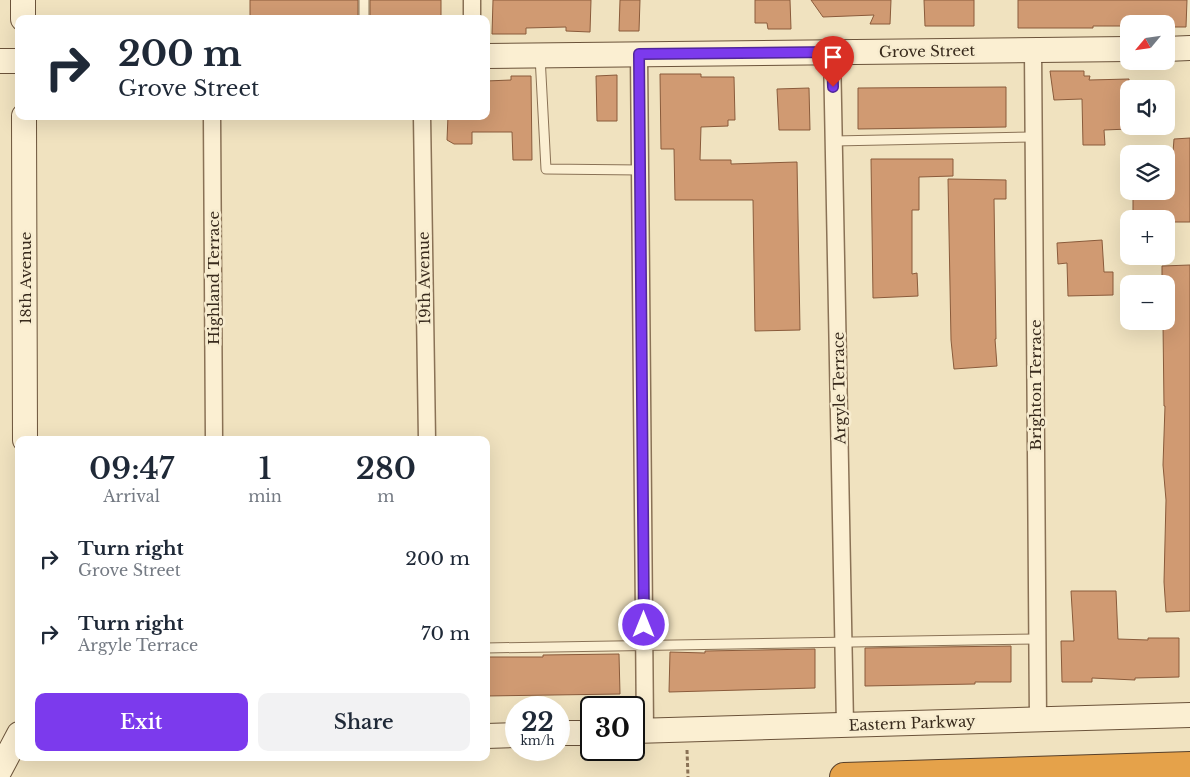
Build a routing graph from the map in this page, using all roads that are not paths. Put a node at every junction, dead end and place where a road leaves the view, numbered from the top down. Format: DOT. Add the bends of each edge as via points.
graph roads {
  1 [pos="23,0"];
  2 [pos="364,0"];
  3 [pos="472,0"];
  4 [pos="23,15"];
  5 [pos="364,15"];
  6 [pos="472,15"];
  7 [pos="1190,48"];
  8 [pos="1120,49"];
  9 [pos="1175,49"];
  10 [pos="1032,50"];
  11 [pos="832,52"];
  12 [pos="639,54"];
  13 [pos="540,55"];
  14 [pos="490,56"];
  15 [pos="0,61"];
  16 [pos="15,61"];
  17 [pos="24,120"];
  18 [pos="212,120"];
  19 [pos="422,120"];
  20 [pos="1033,137"];
  21 [pos="834,141"];
  22 [pos="640,170"];
  23 [pos="26,436"];
  24 [pos="214,436"];
  25 [pos="427,436"];
  26 [pos="1037,639"];
  27 [pos="843,642"];
  28 [pos="653,644"];
  29 [pos="490,648"];
  30 [pos="645,698"];
  31 [pos="1190,715"];
  32 [pos="1038,720"];
  33 [pos="845,725"];
  34 [pos="645,731"];
  35 [pos="505,735"];
  36 [pos="490,736"];
  37 [pos="1190,758"];
  38 [pos="1190,766"];
  39 [pos="1082,769"];
  40 [pos="844,777"];
  1 -- 4 [label="main road"];
  2 -- 5 [label="lane"];
  3 -- 6 [label="street"];
  7 -- 9 [label="main road"];
  8 -- 10 [label="main road, Grove Street"];
  10 -- 11 [label="main road, Grove Street"];
  10 -- 20 [label="street, Brighton Terrace"];
  11 -- 12 [label="main road, Grove Street"];
  11 -- 21 [label="street, Argyle Terrace"];
  12 -- 13 [label="main road, Grove Street"];
  12 -- 22 [label="street"];
  13 -- 14 [label="main road, Grove Street"];
  13 -- 22 [label="lane" via="546,169"];
  15 -- 16 [label="main road"];
  17 -- 23 [label="main road, 18th Avenue"];
  18 -- 24 [label="street, Highland Terrace"];
  19 -- 25 [label="street, 19th Avenue"];
  20 -- 21 [label="lane"];
  20 -- 26 [label="street, Brighton Terrace"];
  21 -- 27 [label="street, Argyle Terrace"];
  22 -- 28 [label="street"];
  26 -- 27 [label="lane"];
  26 -- 32 [label="street, Brighton Terrace"];
  27 -- 28 [label="lane"];
  27 -- 33 [label="street, Argyle Terrace"];
  28 -- 29 [label="lane"];
  28 -- 30 [label="street"];
  31 -- 32 [label="main road, Eastern Parkway"];
  32 -- 33 [label="main road, Eastern Parkway"];
  33 -- 34 [label="main road, Eastern Parkway"];
  35 -- 36 [label="main road"];
  37 -- 39 [label="highway"];
  38 -- 39 [label="highway"];
  39 -- 40 [label="highway"];
}
